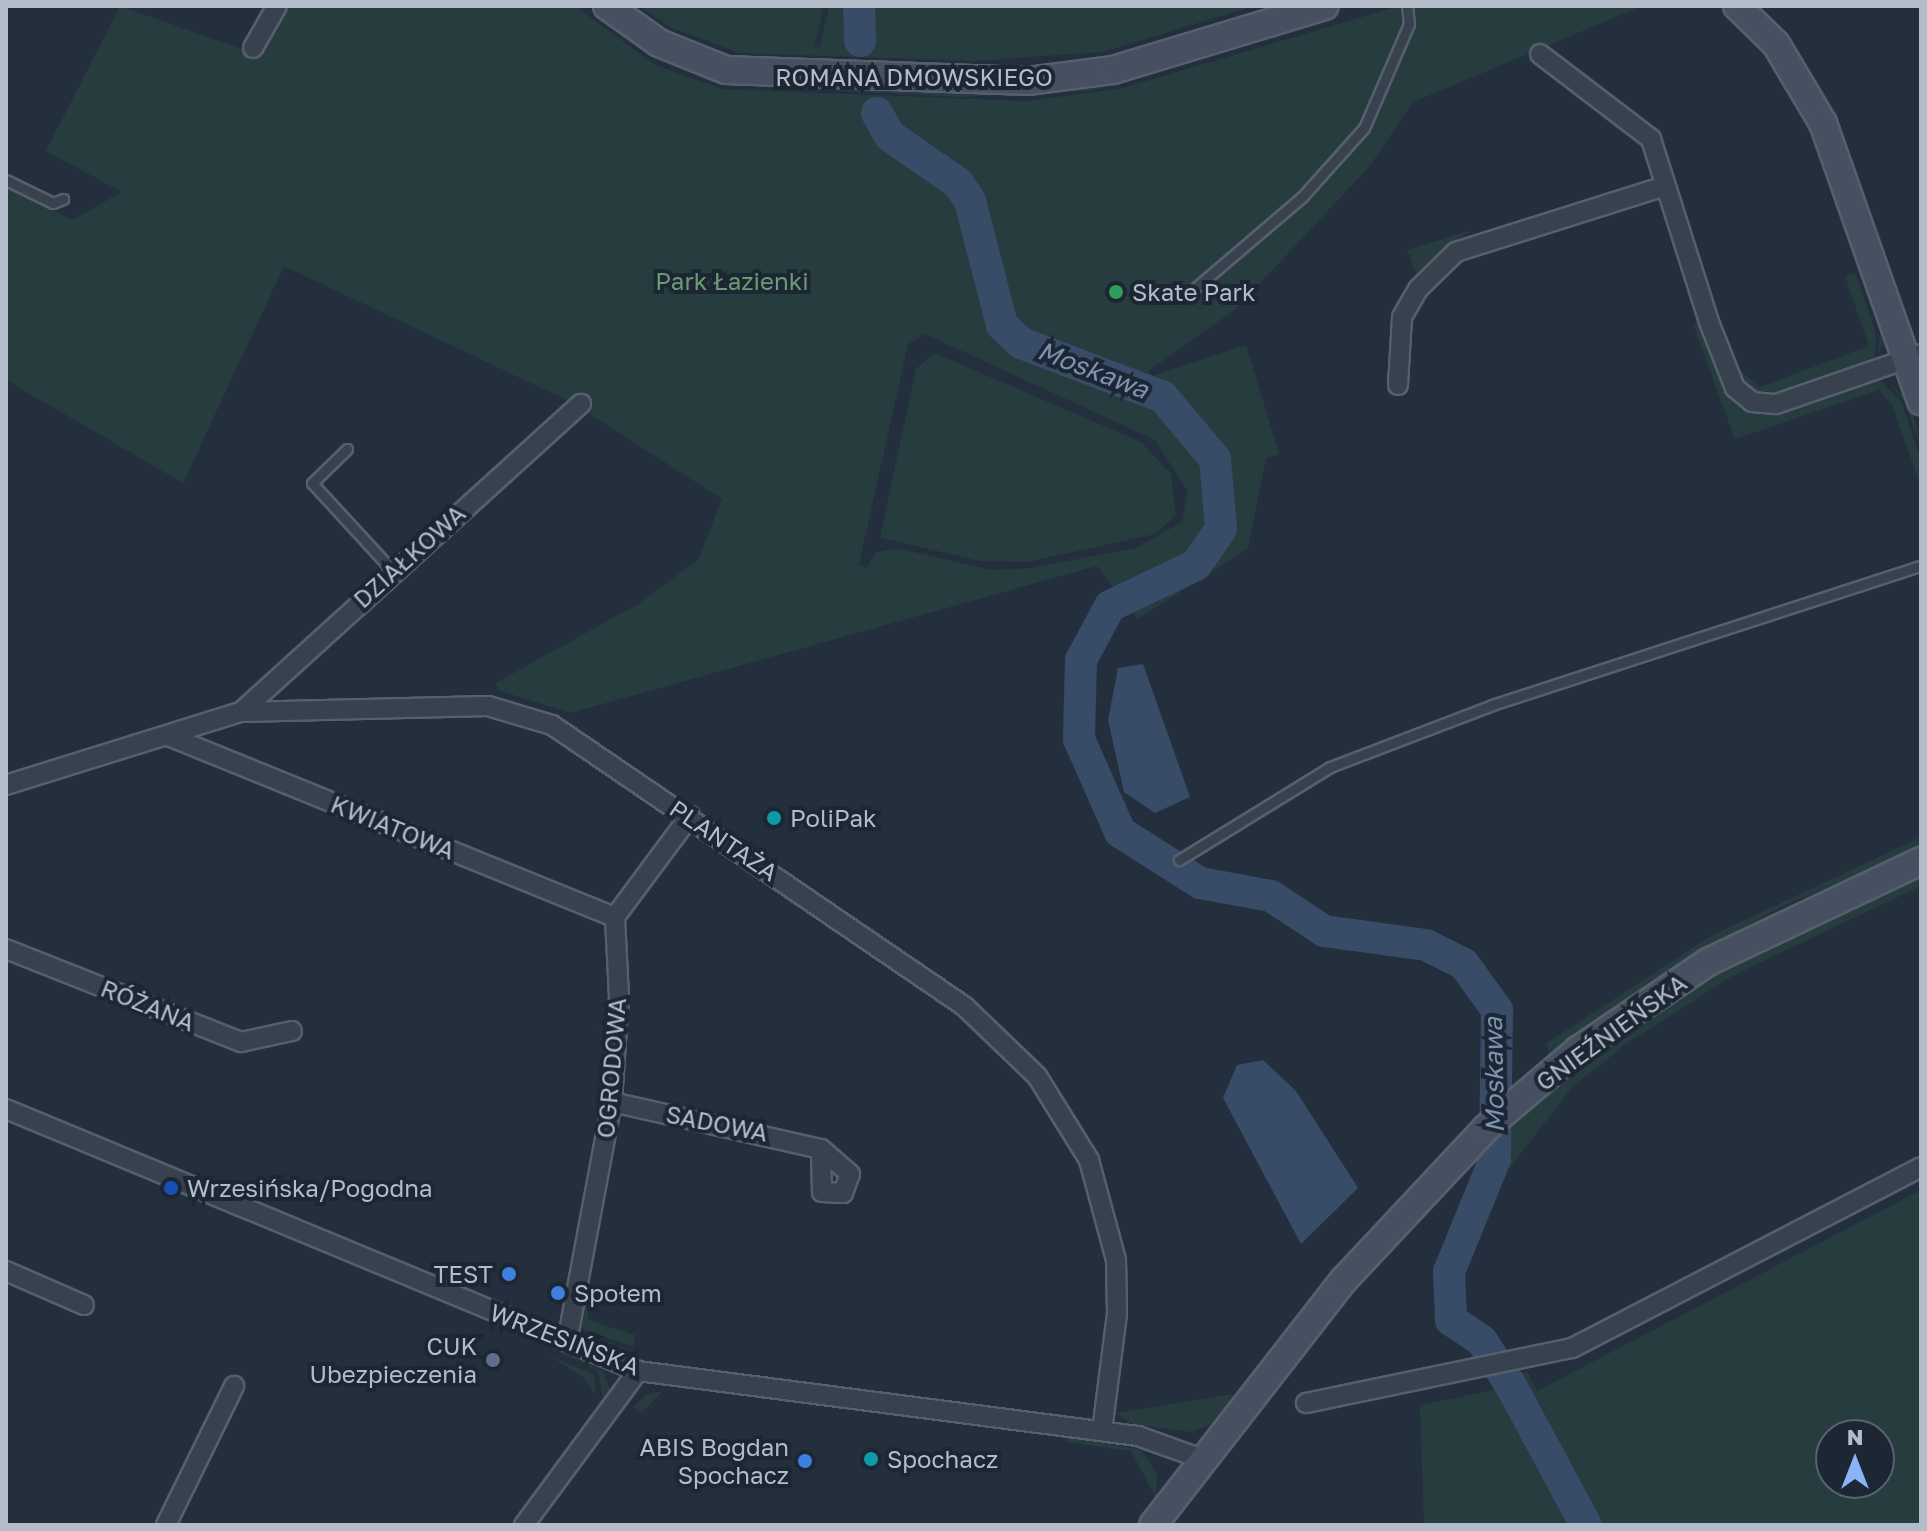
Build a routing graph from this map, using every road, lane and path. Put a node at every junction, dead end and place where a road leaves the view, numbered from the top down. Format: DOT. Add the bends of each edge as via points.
graph roads {
  1 [pos="277,6"];
  2 [pos="607,6"];
  3 [pos="1325,6"];
  4 [pos="1407,6"];
  5 [pos="1737,6"];
  6 [pos="253,48"];
  7 [pos="1540,54"];
  8 [pos="6,180"];
  9 [pos="1665,186"];
  10 [pos="63,199"];
  11 [pos="1193,290"];
  12 [pos="1914,356"];
  13 [pos="1398,385"];
  14 [pos="1921,401"];
  15 [pos="581,404"];
  16 [pos="347,449"];
  17 [pos="1921,566"];
  18 [pos="392,570"];
  19 [pos="241,712"];
  20 [pos="171,737"];
  21 [pos="6,785"];
  22 [pos="690,816"];
  23 [pos="1179,860"];
  24 [pos="1921,861"];
  25 [pos="615,917"];
  26 [pos="6,949"];
  27 [pos="292,1031"];
  28 [pos="612,1102"];
  29 [pos="6,1109"];
  30 [pos="821,1149"];
  31 [pos="1921,1167"];
  32 [pos="6,1271"];
  33 [pos="84,1305"];
  34 [pos="567,1342"];
  35 [pos="638,1371"];
  36 [pos="234,1386"];
  37 [pos="1306,1403"];
  38 [pos="1102,1431"];
  39 [pos="1202,1459"];
  40 [pos="166,1525"];
  41 [pos="524,1525"];
  42 [pos="1153,1525"];
  1 -- 6 [label="street"];
  2 -- 3 [label="street, ROMANA DMOWSKIEGO" via="659,43 726,70 1013,81 1113,70"];
  4 -- 11 [label="lane" via="1409,24 1364,128 1302,197"];
  5 -- 12 [label="street" via="1802,78"];
  7 -- 9 [label="street" via="1651,139"];
  8 -- 10 [label="lane" via="53,203"];
  9 -- 12 [label="street" via="1724,362 1735,388 1752,402 1776,404"];
  9 -- 13 [label="street" via="1456,252 1418,289 1402,317"];
  12 -- 14 [label="street"];
  15 -- 18 [label="street, DZIAŁKOWA"];
  16 -- 18 [label="lane" via="312,483"];
  17 -- 23 [label="lane" via="1492,705 1330,767"];
  18 -- 19 [label="street, DZIAŁKOWA"];
  19 -- 20 [label="street, PLANTAŻA"];
  19 -- 22 [label="street, PLANTAŻA" via="443,704 528,714"];
  20 -- 21 [label="street, PLANTAŻA"];
  20 -- 25 [label="street, KWIATOWA"];
  22 -- 25 [label="street"];
  22 -- 38 [label="street, PLANTAŻA" via="964,1006 1037,1076 1089,1160 1116,1260"];
  24 -- 39 [label="street, GNIEŹNIEŃSKA" via="1708,962 1578,1050 1486,1128 1344,1280"];
  25 -- 28 [label="street, OGRODOWA" via="619,997"];
  26 -- 27 [label="street, RÓŻANA" via="241,1042"];
  28 -- 30 [label="street, SADOWA"];
  28 -- 34 [label="street, OGRODOWA"];
  29 -- 34 [label="street, WRZESIŃSKA"];
  31 -- 37 [label="street" via="1572,1348 1521,1364"];
  32 -- 33 [label="street"];
  34 -- 35 [label="street, WRZESIŃSKA"];
  35 -- 38 [label="street, WRZESIŃSKA"];
  35 -- 41 [label="street"];
  36 -- 40 [label="street"];
  38 -- 39 [label="street, WRZESIŃSKA" via="1166,1441"];
  39 -- 42 [label="street, GNIEŹNIEŃSKA"];
}
